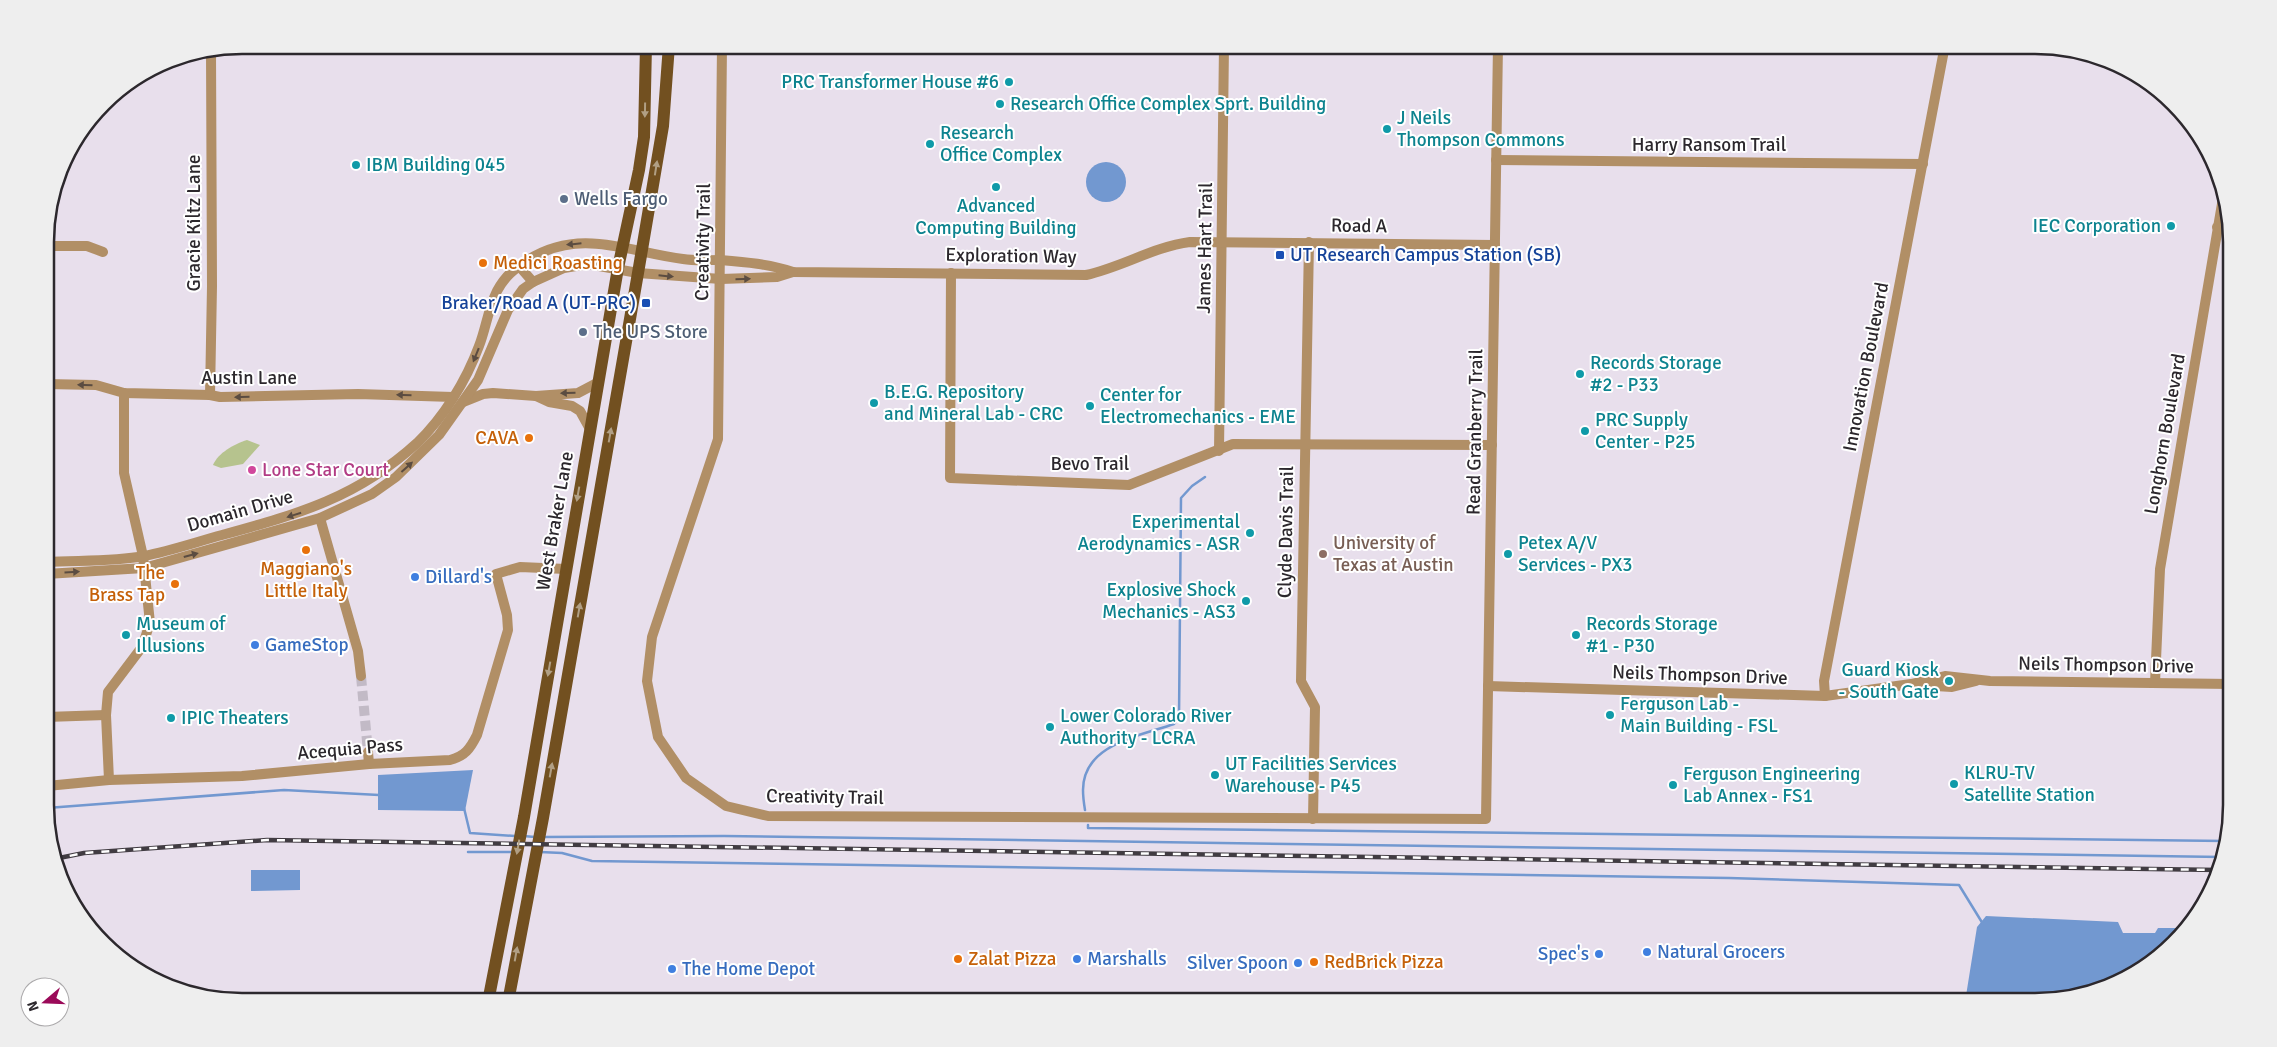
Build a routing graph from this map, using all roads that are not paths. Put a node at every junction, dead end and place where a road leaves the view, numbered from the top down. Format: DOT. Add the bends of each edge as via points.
graph roads {
  1 [pos="646,54"];
  2 [pos="668,54"];
  3 [pos="722,54"];
  4 [pos="1224,54"];
  5 [pos="1498,54"];
  6 [pos="1943,54"];
  7 [pos="211,56"];
  8 [pos="1496,160"];
  9 [pos="1923,164"];
  10 [pos="2221,209"];
  11 [pos="2217,227"];
  12 [pos="2223,228"];
  13 [pos="1223,241"];
  14 [pos="1309,242"];
  15 [pos="1495,245"];
  16 [pos="54,246"];
  17 [pos="622,248"];
  18 [pos="642,251"];
  19 [pos="103,252"];
  20 [pos="721,260"];
  21 [pos="519,266"];
  22 [pos="618,268"];
  23 [pos="794,272"];
  24 [pos="638,273"];
  25 [pos="951,273"];
  26 [pos="721,280"];
  27 [pos="532,282"];
  28 [pos="468,374"];
  29 [pos="478,380"];
  30 [pos="597,383"];
  31 [pos="54,384"];
  32 [pos="124,393"];
  33 [pos="502,393"];
  34 [pos="210,395"];
  35 [pos="536,396"];
  36 [pos="457,400"];
  37 [pos="590,429"];
  38 [pos="425,435"];
  39 [pos="432,443"];
  40 [pos="1304,445"];
  41 [pos="1492,445"];
  42 [pos="1219,451"];
  43 [pos="391,464"];
  44 [pos="320,518"];
  45 [pos="143,556"];
  46 [pos="54,562"];
  47 [pos="144,568"];
  48 [pos="566,569"];
  49 [pos="54,574"];
  50 [pos="361,676"];
  51 [pos="2155,683"];
  52 [pos="2223,684"];
  53 [pos="1488,686"];
  54 [pos="1825,696"];
  55 [pos="106,715"];
  56 [pos="54,717"];
  57 [pos="368,752"];
  58 [pos="369,764"];
  59 [pos="108,780"];
  60 [pos="54,785"];
  61 [pos="1313,818"];
  62 [pos="1486,819"];
  63 [pos="490,993"];
  64 [pos="510,993"];
  1 -- 17 [label="main road, West Braker Lane, one-way" via="644,137"];
  18 -- 2 [label="main road, West Braker Lane, one-way" via="663,126"];
  3 -- 20 [label="street, Creativity Trail"];
  4 -- 13 [label="street, James Hart Trail"];
  5 -- 8 [label="street, Read Granberry Trail"];
  6 -- 9 [label="street, Innovation Boulevard"];
  7 -- 34 [label="street, Gracie Kiltz Lane"];
  8 -- 9 [label="street, Harry Ransom Trail"];
  8 -- 15 [label="street, Read Granberry Trail"];
  9 -- 54 [label="street, Innovation Boulevard" via="1824,681"];
  10 -- 11 [label="street, Longhorn Boulevard"];
  11 -- 12 [label="street"];
  11 -- 51 [label="street, Longhorn Boulevard" via="2160,569"];
  13 -- 14 [label="street, Road A"];
  13 -- 25 [label="street, Exploration Way" via="1170,244 1122,265 1086,275"];
  13 -- 42 [label="street, James Hart Trail"];
  14 -- 15 [label="street, Road A"];
  14 -- 40 [label="street, Clyde Davis Trail"];
  15 -- 41 [label="street, Read Granberry Trail"];
  16 -- 19 [label="street" via="86,246"];
  17 -- 18 [label="street, Domain Drive"];
  17 -- 21 [label="street, Domain Drive, one-way" via="575,242 551,248"];
  17 -- 22 [label="main road, West Braker Lane"];
  18 -- 20 [label="street, Exploration Way" via="684,260"];
  18 -- 24 [label="main road, West Braker Lane"];
  20 -- 23 [label="street, Exploration Way" via="776,266"];
  20 -- 26 [label="street, Creativity Trail"];
  21 -- 27 [label="street"];
  21 -- 28 [label="street, Domain Drive, one-way" via="510,272 497,292"];
  22 -- 24 [label="street, Domain Drive"];
  22 -- 27 [label="street, Domain Drive" via="588,264 564,268"];
  22 -- 30 [label="main road, West Braker Lane"];
  23 -- 25 [label="street, Exploration Way"];
  26 -- 23 [label="street, Exploration Way, one-way" via="776,277"];
  24 -- 26 [label="street, Exploration Way, one-way"];
  64 -- 24 [label="main road, West Braker Lane, one-way"];
  25 -- 42 [label="street, Bevo Trail" via="950,478 1129,485"];
  26 -- 61 [label="street, Creativity Trail" via="718,439 652,637 647,681 658,737 686,778 726,806 768,816"];
  27 -- 29 [label="street, Domain Drive" via="508,310"];
  28 -- 29 [label="street"];
  28 -- 36 [label="street, Domain Drive"];
  29 -- 33 [label="street"];
  29 -- 36 [label="street, Domain Drive"];
  30 -- 35 [label="street, one-way" via="578,393"];
  30 -- 37 [label="main road, West Braker Lane"];
  32 -- 31 [label="street, Austin Lane, one-way" via="91,385"];
  32 -- 34 [label="street, Austin Lane"];
  32 -- 45 [label="street" via="124,473"];
  33 -- 35 [label="street"];
  33 -- 36 [label="street"];
  36 -- 34 [label="street, Austin Lane, one-way" via="358,394"];
  35 -- 37 [label="street" via="572,406 580,411"];
  36 -- 38 [label="street, Domain Drive"];
  36 -- 39 [label="street, Domain Drive"];
  37 -- 48 [label="main road, West Braker Lane, one-way"];
  38 -- 39 [label="street"];
  38 -- 43 [label="street, Domain Drive"];
  44 -- 39 [label="street, Domain Drive, one-way" via="372,494 396,477"];
  40 -- 41 [label="street, Bevo Trail"];
  40 -- 42 [label="street, Bevo Trail" via="1233,444"];
  40 -- 61 [label="street, Clyde Davis Trail" via="1301,681 1315,707"];
  41 -- 53 [label="street, Read Granberry Trail"];
  43 -- 44 [label="street" via="378,480 322,511"];
  43 -- 45 [label="street, Domain Drive, one-way" via="320,506"];
  47 -- 44 [label="street, Domain Drive, one-way"];
  44 -- 50 [label="street" via="358,651"];
  45 -- 46 [label="street, Domain Drive"];
  45 -- 47 [label="street"];
  49 -- 47 [label="street, Domain Drive, one-way"];
  47 -- 55 [label="street" via="150,623 142,647 108,692"];
  48 -- 58 [label="street, Acequia Pass" via="520,567 496,574 508,630 471,747 459,758 450,760"];
  48 -- 63 [label="main road, West Braker Lane, one-way" via="524,817"];
  51 -- 52 [label="street, Neils Thompson Drive"];
  51 -- 54 [label="street, Neils Thompson Drive" via="1980,680 1945,687 1911,684"];
  53 -- 54 [label="street, Neils Thompson Drive"];
  53 -- 62 [label="street, Read Granberry Trail"];
  55 -- 56 [label="street"];
  55 -- 59 [label="street"];
  57 -- 58 [label="street"];
  58 -- 59 [label="street, Acequia Pass" via="242,776"];
  59 -- 60 [label="street, Acequia Pass"];
  61 -- 62 [label="street, Creativity Trail"];
}
